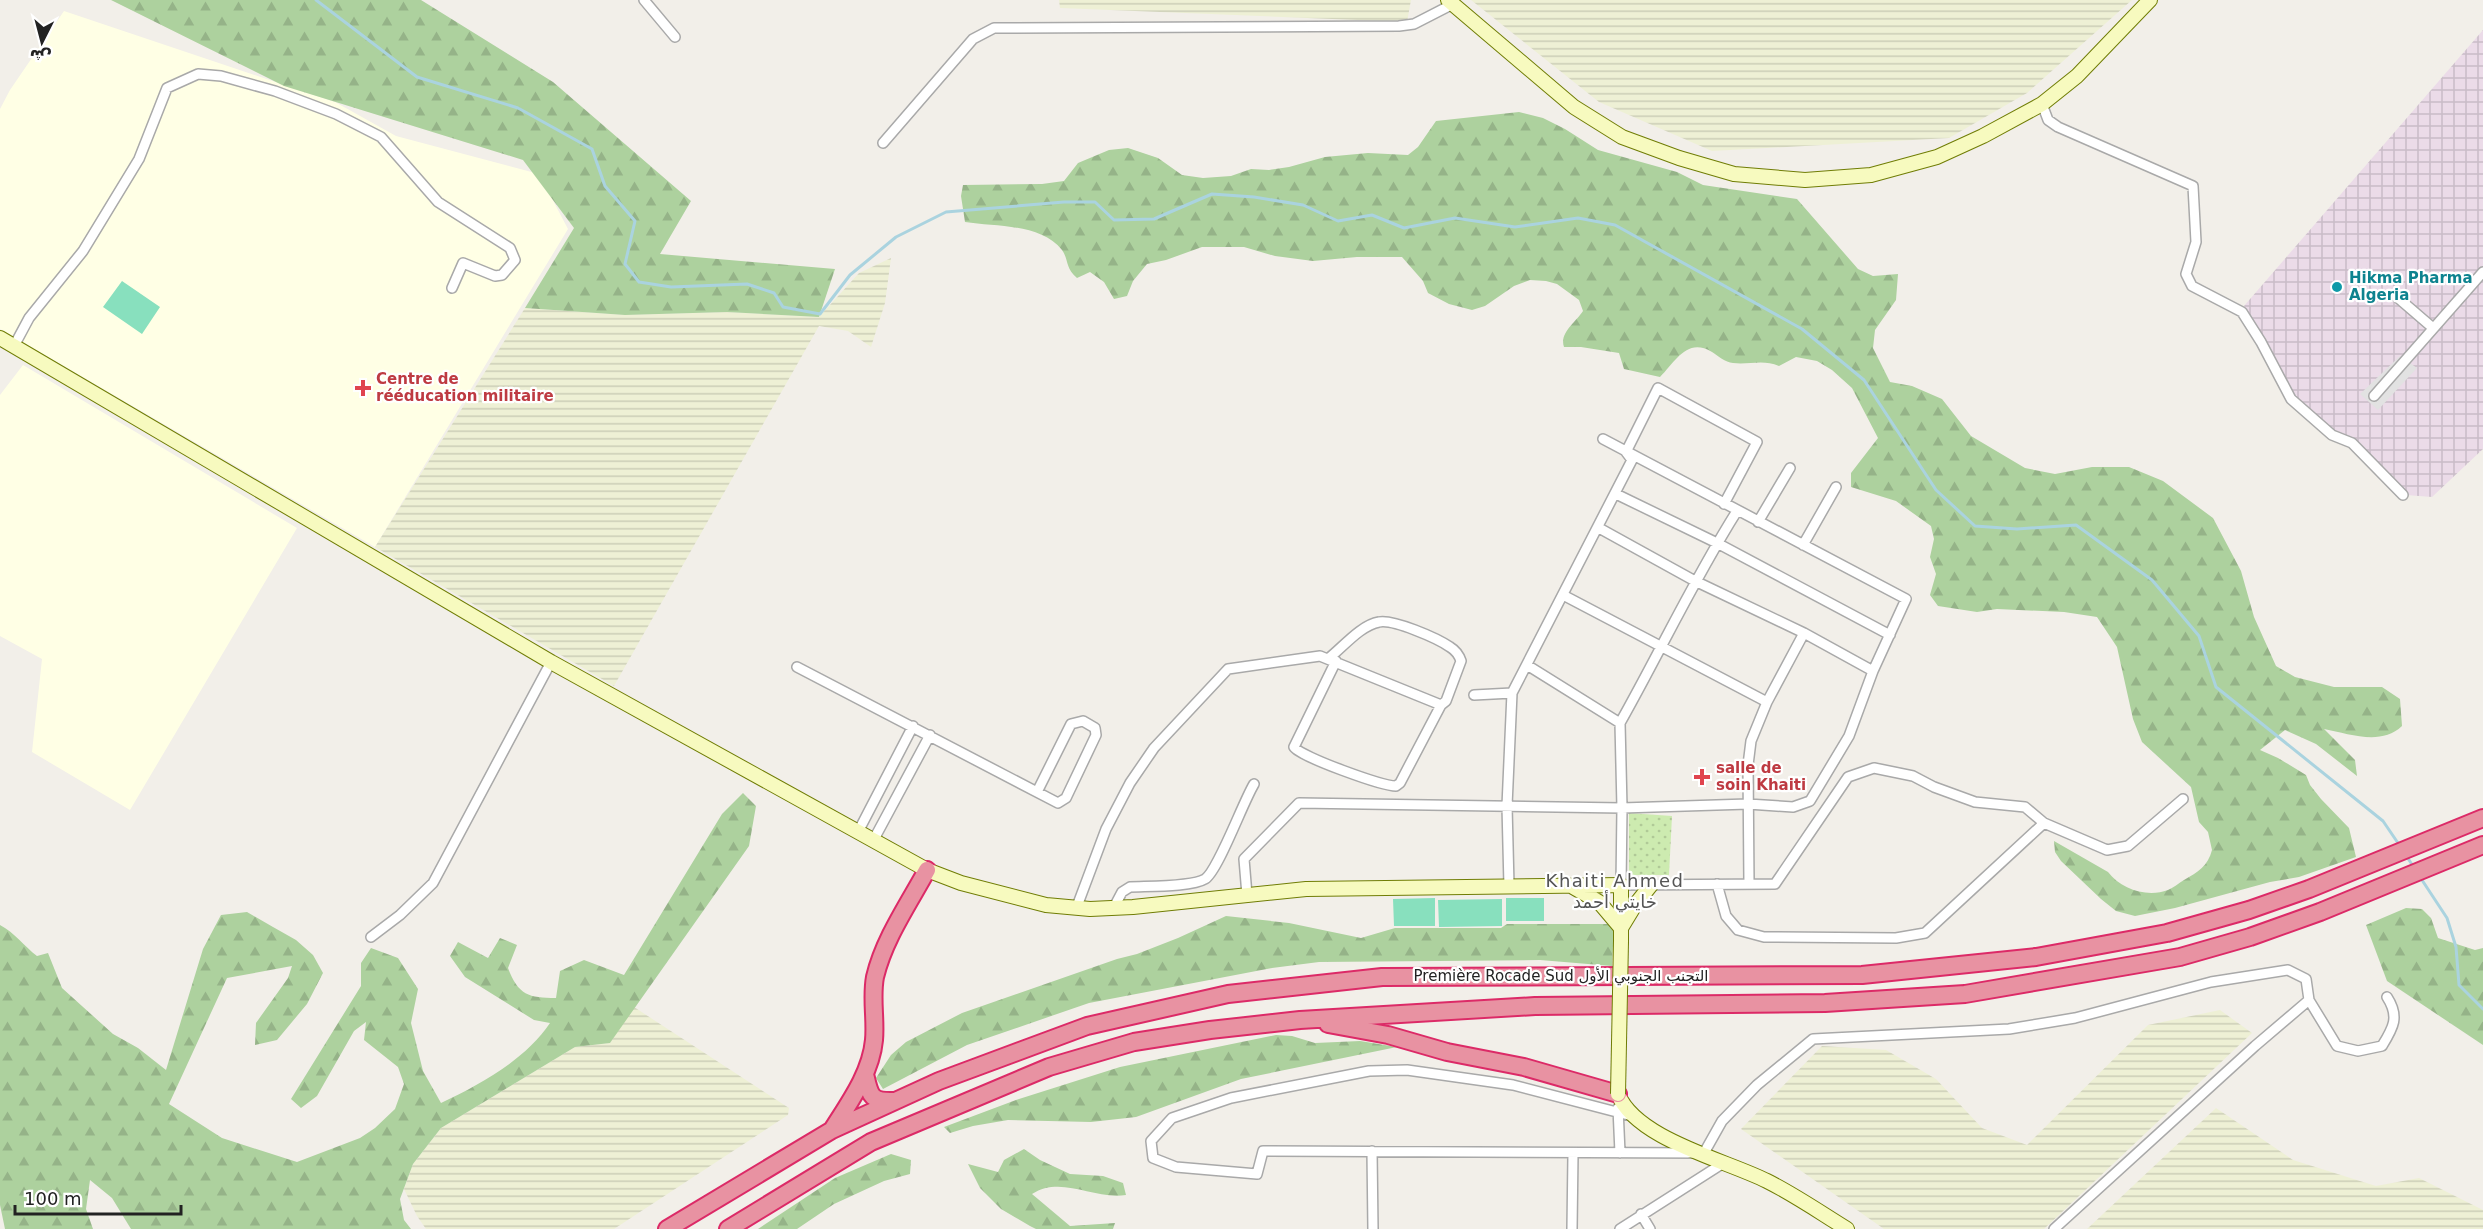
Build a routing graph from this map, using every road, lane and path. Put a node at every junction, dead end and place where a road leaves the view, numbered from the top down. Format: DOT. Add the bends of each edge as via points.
graph roads {
  1 [pos="644,0"];
  2 [pos="2150,0"];
  3 [pos="1451,2"];
  4 [pos="675,37"];
  5 [pos="2042,104"];
  6 [pos="883,143"];
  7 [pos="2483,272"];
  8 [pos="452,288"];
  9 [pos="2397,297"];
  10 [pos="2433,328"];
  11 [pos="0,338"];
  12 [pos="14,346"];
  13 [pos="2374,396"];
  14 [pos="1603,439"];
  15 [pos="1626,452"];
  16 [pos="1790,468"];
  17 [pos="1836,487"];
  18 [pos="1616,494"];
  19 [pos="2403,495"];
  20 [pos="1724,504"];
  21 [pos="1737,511"];
  22 [pos="1758,522"];
  23 [pos="1599,528"];
  24 [pos="1717,543"];
  25 [pos="1803,545"];
  26 [pos="1695,581"];
  27 [pos="1563,595"];
  28 [pos="1804,633"];
  29 [pos="1890,635"];
  30 [pos="1662,648"];
  31 [pos="1332,659"];
  32 [pos="551,662"];
  33 [pos="1527,665"];
  34 [pos="796,667"];
  35 [pos="1873,671"];
  36 [pos="1512,693"];
  37 [pos="1474,695"];
  38 [pos="1767,702"];
  39 [pos="1441,705"];
  40 [pos="1620,723"];
  41 [pos="913,726"];
  42 [pos="930,735"];
  43 [pos="1254,784"];
  44 [pos="1037,792"];
  45 [pos="2182,799"];
  46 [pos="1748,804"];
  47 [pos="1507,806"];
  48 [pos="1622,808"];
  49 [pos="2483,818"];
  50 [pos="2044,823"];
  51 [pos="858,832"];
  52 [pos="873,841"];
  53 [pos="2483,845"];
  54 [pos="927,870"];
  55 [pos="1717,884"];
  56 [pos="1749,884"];
  57 [pos="1621,885"];
  58 [pos="1651,885"];
  59 [pos="1509,886"];
  60 [pos="1572,886"];
  61 [pos="1247,895"];
  62 [pos="1076,909"];
  63 [pos="1113,909"];
  64 [pos="1621,934"];
  65 [pos="371,937"];
  66 [pos="2387,997"];
  67 [pos="2309,1000"];
  68 [pos="1300,1020"];
  69 [pos="865,1074"];
  70 [pos="1618,1094"];
  71 [pos="895,1101"];
  72 [pos="1618,1112"];
  73 [pos="1634,1116"];
  74 [pos="832,1130"];
  75 [pos="1372,1151"];
  76 [pos="1620,1153"];
  77 [pos="1573,1154"];
  78 [pos="1704,1154"];
  79 [pos="1725,1162"];
  80 [pos="1641,1214"];
  81 [pos="667,1229"];
  82 [pos="728,1229"];
  83 [pos="1373,1229"];
  84 [pos="1572,1229"];
  85 [pos="1620,1229"];
  86 [pos="1650,1229"];
  87 [pos="1847,1229"];
  88 [pos="2054,1229"];
  1 -- 4 [label="street"];
  2 -- 5 [label="main road" via="2077,76"];
  3 -- 5 [label="main road" via="1574,107 1612,131 1679,158 1734,174 1805,180 1870,176 1936,157"];
  3 -- 6 [label="street" via="1414,24 1399,26 994,27 973,39"];
  5 -- 19 [label="street" via="2048,120 2058,127 2193,186 2196,242 2186,274 2192,285 2242,312 2291,399 2332,435 2352,443"];
  7 -- 10 [label="street"];
  8 -- 12 [label="street" via="464,263 495,276 502,275 515,260 510,248 438,202 381,137 336,114 275,91 221,76 198,74 167,88 139,159 82,251 29,318"];
  9 -- 10 [label="street"];
  10 -- 13 [label="street"];
  11 -- 12 [label="main road"];
  12 -- 32 [label="main road"];
  14 -- 15 [label="street"];
  15 -- 18 [label="street" via="1632,460"];
  15 -- 20 [label="street"];
  15 -- 20 [label="street" via="1658,388 1757,442"];
  16 -- 22 [label="street"];
  17 -- 25 [label="street"];
  18 -- 23 [label="street"];
  18 -- 24 [label="street"];
  20 -- 21 [label="street"];
  21 -- 22 [label="street"];
  21 -- 24 [label="street"];
  22 -- 25 [label="street"];
  23 -- 26 [label="street"];
  23 -- 27 [label="street"];
  24 -- 26 [label="street"];
  24 -- 29 [label="street"];
  25 -- 29 [label="street" via="1906,599"];
  26 -- 28 [label="street"];
  26 -- 30 [label="street"];
  27 -- 30 [label="street"];
  27 -- 33 [label="street"];
  28 -- 35 [label="street"];
  28 -- 38 [label="street"];
  29 -- 35 [label="street"];
  30 -- 38 [label="street"];
  30 -- 40 [label="street"];
  31 -- 39 [label="street"];
  31 -- 39 [label="street" via="1376,622 1401,625 1449,646 1459,655 1461,661 1453,684"];
  31 -- 39 [label="street" via="1294,747 1317,761 1396,786"];
  31 -- 62 [label="street" via="1308,657 1228,669 1154,748 1130,783 1106,829"];
  32 -- 51 [label="main road"];
  32 -- 65 [label="street" via="433,883"];
  33 -- 36 [label="street"];
  33 -- 40 [label="street"];
  34 -- 41 [label="street"];
  35 -- 46 [label="street" via="1849,736 1810,801 1793,807"];
  36 -- 37 [label="street"];
  36 -- 47 [label="street"];
  38 -- 46 [label="street" via="1751,741"];
  40 -- 48 [label="street"];
  41 -- 42 [label="street"];
  41 -- 51 [label="street"];
  42 -- 44 [label="street"];
  42 -- 52 [label="street"];
  43 -- 63 [label="street" via="1210,875 1200,881 1130,887 1122,892"];
  44 -- 44 [label="street" via="1063,802 1096,735 1095,728 1083,722 1071,724"];
  45 -- 50 [label="street" via="2128,846 2107,850"];
  46 -- 48 [label="street"];
  46 -- 56 [label="street"];
  47 -- 48 [label="street"];
  47 -- 59 [label="street"];
  47 -- 61 [label="street" via="1299,803 1244,859"];
  48 -- 57 [label="street"];
  49 -- 71 [label="highway, Première Rocade Sud التجنب الجنوبي الأول" via="2309,890 2249,910 2167,933 2036,957 1862,975 1382,977 1228,994 1087,1026"];
  50 -- 55 [label="street" via="1925,933 1896,938 1764,937 1738,930 1725,916"];
  50 -- 56 [label="street" via="2025,807 1975,802 1913,776 1874,768 1848,777 1775,884"];
  51 -- 52 [label="main road"];
  52 -- 54 [label="main road"];
  53 -- 68 [label="highway, Première Rocade Sud التجنب الجنوبي الأول" via="2250,937 2180,957 1965,994 1825,1003 1535,1005"];
  54 -- 62 [label="main road" via="976,888"];
  54 -- 69 [label="highway" via="888,943 875,977 874,1038"];
  55 -- 56 [label="street"];
  55 -- 58 [label="street"];
  57 -- 58 [label="street"];
  57 -- 60 [label="main road"];
  57 -- 64 [label="main road"];
  58 -- 64 [label="main road" via="1635,905"];
  59 -- 60 [label="main road"];
  59 -- 61 [label="main road" via="1306,889"];
  60 -- 64 [label="main road" via="1599,902"];
  61 -- 63 [label="main road"];
  62 -- 63 [label="main road"];
  64 -- 70 [label="main road, bridge"];
  66 -- 67 [label="street" via="2394,1025 2382,1046 2358,1051 2337,1046"];
  67 -- 78 [label="street" via="2306,980 2289,970 2211,982 2075,1018 2009,1029 1813,1039 1756,1085 1722,1121"];
  67 -- 88 [label="street"];
  68 -- 70 [label="highway" via="1388,1035"];
  68 -- 82 [label="highway, Première Rocade Sud التجنب الجنوبي الأول" via="1134,1042 1050,1067 871,1142"];
  69 -- 71 [label="highway" via="871,1095 879,1102"];
  69 -- 74 [label="highway"];
  70 -- 72 [label="street"];
  70 -- 73 [label="main road"];
  71 -- 74 [label="highway, Première Rocade Sud التجنب الجنوبي الأول"];
  72 -- 73 [label="street"];
  72 -- 75 [label="street" via="1513,1085 1407,1070 1369,1071 1231,1098 1172,1118 1151,1141 1153,1158 1176,1167 1257,1174 1263,1151"];
  72 -- 76 [label="street"];
  73 -- 78 [label="main road" via="1659,1135"];
  74 -- 81 [label="highway, Première Rocade Sud التجنب الجنوبي الأول"];
  75 -- 77 [label="street"];
  75 -- 83 [label="street"];
  76 -- 77 [label="street"];
  76 -- 78 [label="street"];
  77 -- 84 [label="street"];
  78 -- 79 [label="main road"];
  79 -- 80 [label="street"];
  79 -- 87 [label="main road" via="1770,1182"];
  80 -- 85 [label="street"];
  80 -- 86 [label="street"];
}
